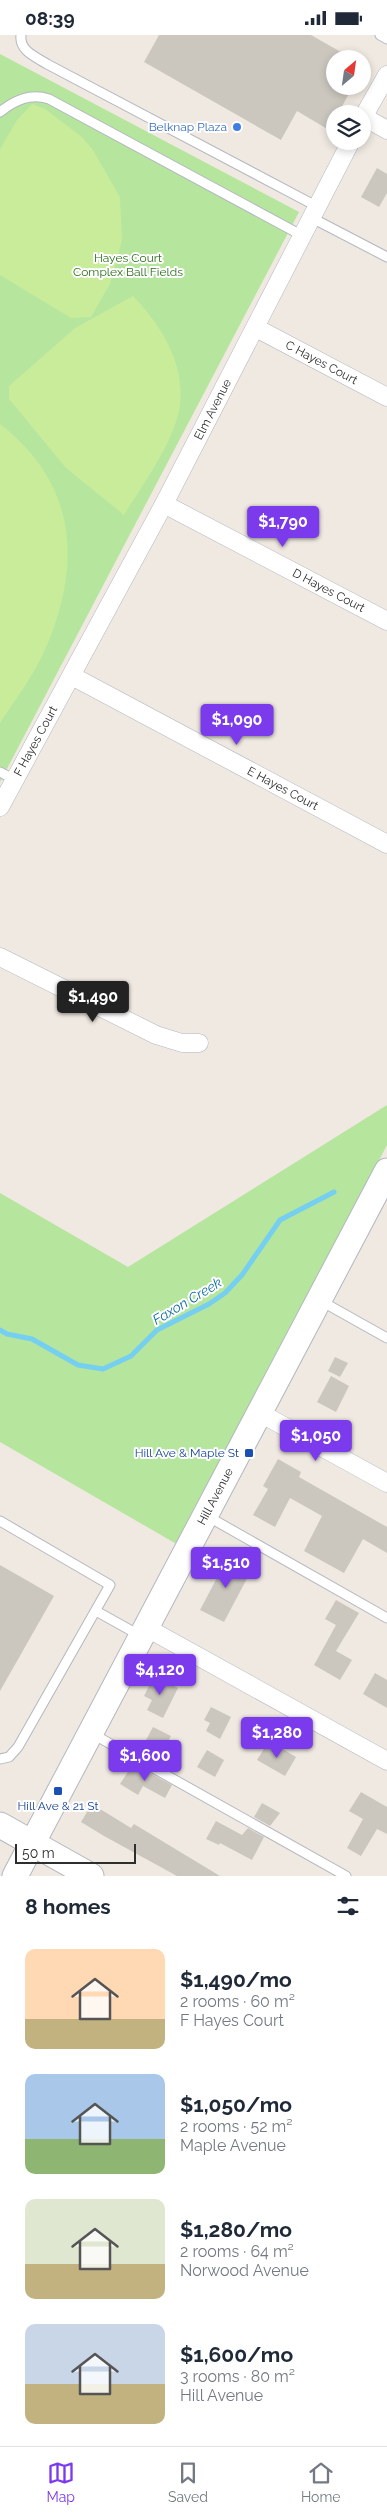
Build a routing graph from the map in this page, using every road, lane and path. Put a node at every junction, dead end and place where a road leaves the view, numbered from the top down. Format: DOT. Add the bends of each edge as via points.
graph roads {
  1 [pos="21,35"];
  2 [pos="380,35"];
  3 [pos="387,39"];
  4 [pos="387,75"];
  5 [pos="370,105"];
  6 [pos="0,112"];
  7 [pos="371,122"];
  8 [pos="387,130"];
  9 [pos="346,150"];
  10 [pos="315,213"];
  11 [pos="303,236"];
  12 [pos="387,257"];
  13 [pos="256,328"];
  14 [pos="387,397"];
  15 [pos="164,504"];
  16 [pos="387,621"];
  17 [pos="72,676"];
  18 [pos="7,776"];
  19 [pos="0,807"];
  20 [pos="387,844"];
  21 [pos="0,957"];
  22 [pos="199,1043"];
  23 [pos="384,1187"];
  24 [pos="318,1300"];
  25 [pos="387,1338"];
  26 [pos="260,1413"];
  27 [pos="387,1483"];
  28 [pos="206,1515"];
  29 [pos="0,1521"];
  30 [pos="96,1611"];
  31 [pos="387,1617"];
  32 [pos="144,1632"];
  33 [pos="91,1733"];
  34 [pos="0,1759"];
  35 [pos="387,1761"];
  36 [pos="0,1825"];
  37 [pos="33,1844"];
  38 [pos="15,1876"];
  39 [pos="91,1876"];
  40 [pos="346,1876"];
  1 -- 10 [label="lane" via="22,45 28,53"];
  2 -- 3 [label="lane"];
  4 -- 5 [label="street"];
  6 -- 11 [label="lane" via="24,98 37,95 49,99"];
  7 -- 8 [label="street"];
  9 -- 10 [label="street, Elm Avenue"];
  10 -- 11 [label="street, Elm Avenue"];
  10 -- 12 [label="lane"];
  11 -- 13 [label="street, Elm Avenue"];
  13 -- 14 [label="street, C Hayes Court"];
  13 -- 15 [label="street, Elm Avenue"];
  15 -- 16 [label="street, D Hayes Court"];
  15 -- 17 [label="street, Elm Avenue"];
  17 -- 18 [label="street, F Hayes Court"];
  17 -- 20 [label="street, E Hayes Court"];
  18 -- 19 [label="street, F Hayes Court"];
  21 -- 22 [label="street" via="156,1035 182,1043"];
  23 -- 24 [label="street, Hill Avenue"];
  24 -- 25 [label="lane"];
  24 -- 26 [label="street, Hill Avenue"];
  26 -- 27 [label="street"];
  26 -- 28 [label="street, Hill Avenue"];
  28 -- 31 [label="lane"];
  28 -- 32 [label="street, Hill Avenue"];
  29 -- 30 [label="lane" via="110,1585"];
  30 -- 32 [label="lane"];
  30 -- 34 [label="lane" via="18,1747 9,1757"];
  32 -- 33 [label="street, Hill Avenue"];
  32 -- 35 [label="street"];
  33 -- 37 [label="street, Hill Avenue"];
  33 -- 40 [label="lane"];
  36 -- 37 [label="street"];
  37 -- 38 [label="street, Hill Avenue"];
  37 -- 39 [label="street"];
}
